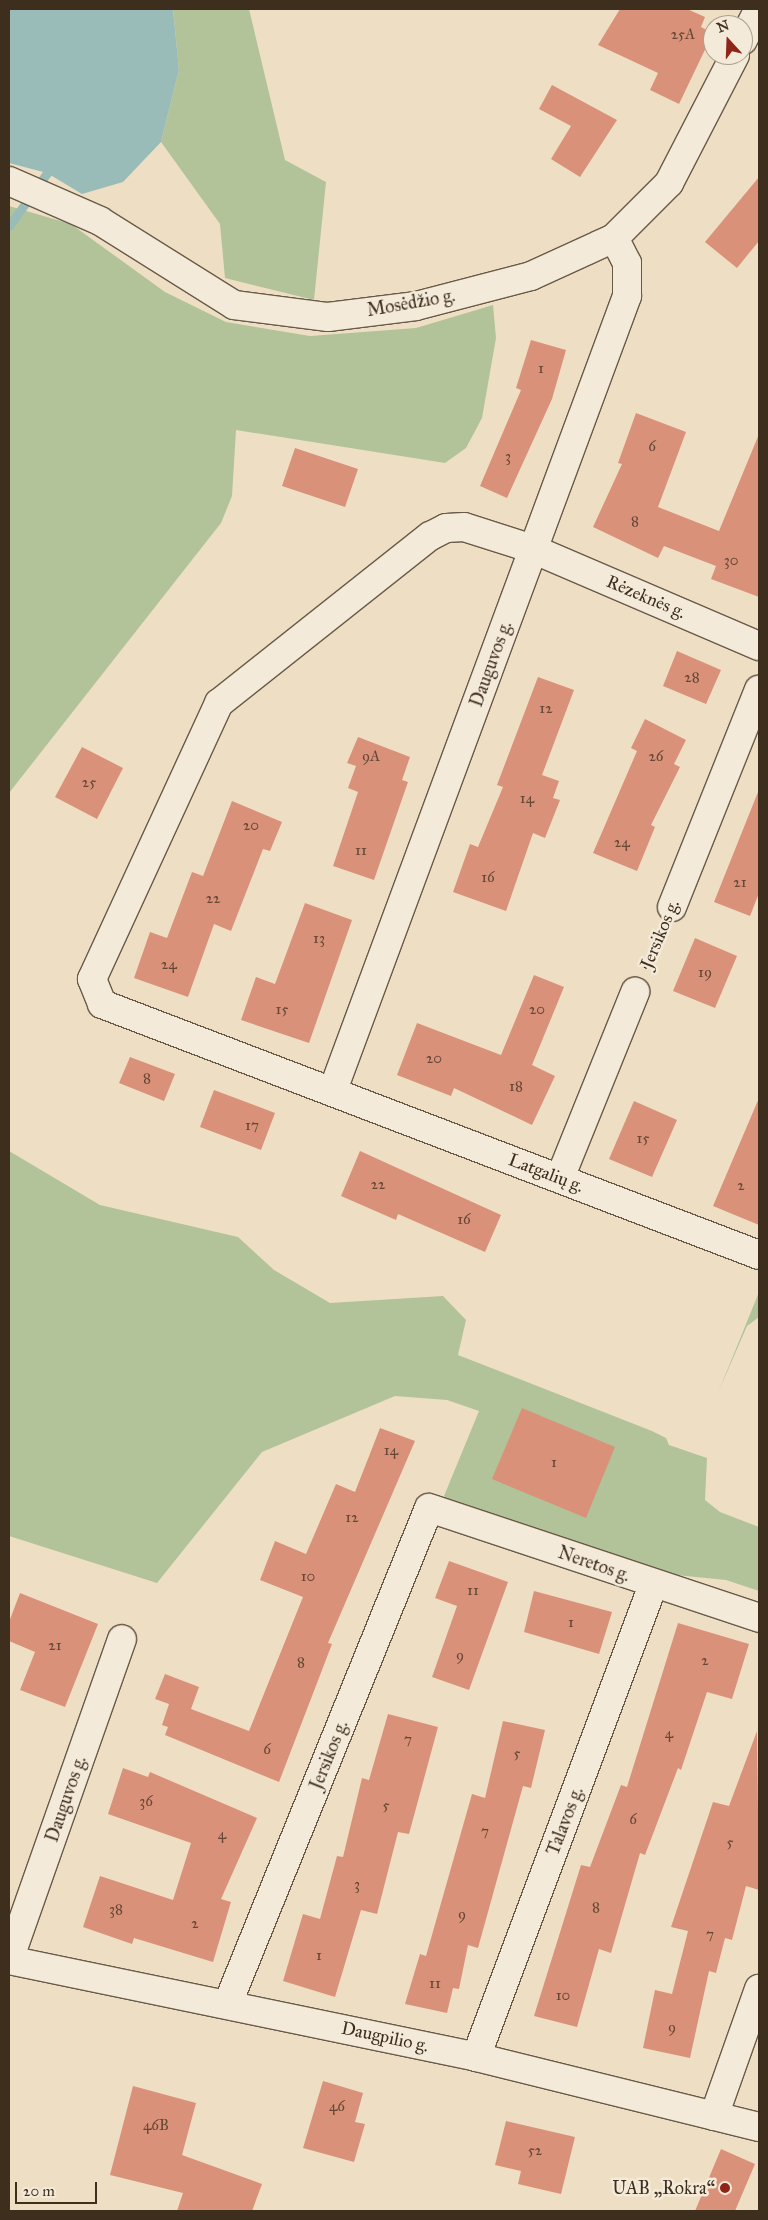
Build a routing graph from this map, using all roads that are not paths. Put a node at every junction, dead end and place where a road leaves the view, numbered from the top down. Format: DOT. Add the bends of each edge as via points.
graph roads {
  1 [pos="759,9"];
  2 [pos="753,21"];
  3 [pos="730,65"];
  4 [pos="9,181"];
  5 [pos="614,238"];
  6 [pos="533,549"];
  7 [pos="759,646"];
  8 [pos="759,690"];
  9 [pos="672,907"];
  10 [pos="635,992"];
  11 [pos="333,1090"];
  12 [pos="560,1178"];
  13 [pos="759,1255"];
  14 [pos="429,1508"];
  15 [pos="653,1585"];
  16 [pos="759,1618"];
  17 [pos="122,1639"];
  18 [pos="9,1960"];
  19 [pos="759,1989"];
  20 [pos="228,2003"];
  21 [pos="476,2057"];
  22 [pos="714,2116"];
  23 [pos="759,2126"];
  1 -- 2 [label="street"];
  3 -- 5 [label="street, Mosėdžio g." via="669,183"];
  4 -- 5 [label="street, Mosėdžio g." via="100,221 234,305 328,317 416,306 531,276"];
  5 -- 6 [label="street, Dauguvos g." via="627,263 627,296"];
  6 -- 7 [label="street, Rėzeknės g."];
  6 -- 11 [label="street, Dauguvos g."];
  6 -- 11 [label="street, Rėzeknės g." via="464,527 446,528 430,536 219,703 92,979 102,1004"];
  8 -- 9 [label="street, Jersikos g."];
  10 -- 12 [label="street"];
  11 -- 12 [label="street, Latgalių g."];
  12 -- 13 [label="street, Latgalių g."];
  14 -- 15 [label="street, Neretos g."];
  14 -- 20 [label="street, Jersikos g."];
  15 -- 16 [label="street, Neretos g."];
  15 -- 21 [label="street, Talavos g."];
  17 -- 18 [label="street, Dauguvos g."];
  18 -- 20 [label="street, Daugpilio g."];
  19 -- 22 [label="street"];
  20 -- 21 [label="street, Daugpilio g."];
  21 -- 22 [label="street, Daugpilio g."];
  22 -- 23 [label="street, Daugpilio g."];
}
